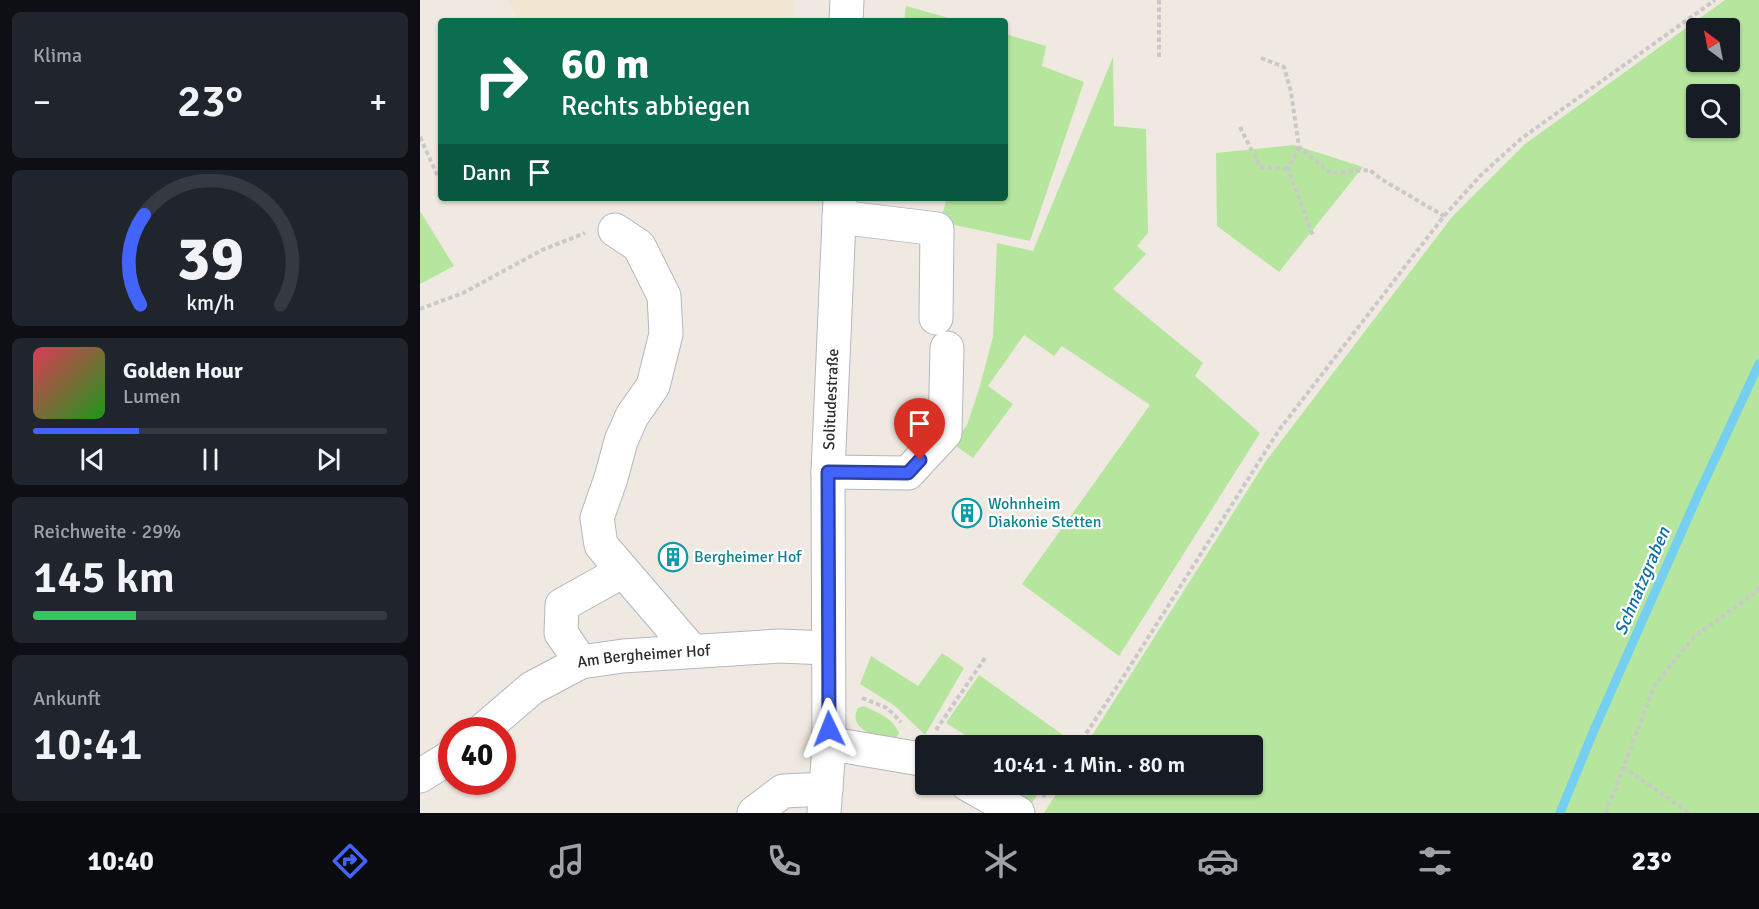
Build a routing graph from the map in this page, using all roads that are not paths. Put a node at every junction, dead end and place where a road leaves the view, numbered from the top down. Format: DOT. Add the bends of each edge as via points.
graph roads {
  1 [pos="847,0"];
  2 [pos="846,18"];
  3 [pos="839,208"];
  4 [pos="615,230"];
  5 [pos="828,472"];
  6 [pos="622,571"];
  7 [pos="828,648"];
  8 [pos="692,651"];
  9 [pos="581,663"];
  10 [pos="498,717"];
  11 [pos="829,746"];
  12 [pos="915,748"];
  13 [pos="438,765"];
  14 [pos="420,776"];
  15 [pos="986,795"];
  16 [pos="825,801"];
  17 [pos="754,813"];
  18 [pos="1018,813"];
  1 -- 2 [label="street"];
  3 -- 5 [label="street, Solitudestraße"];
  3 -- 5 [label="street" via="937,229 945,434 908,473"];
  4 -- 6 [label="street" via="639,246 664,296 666,334 653,386 632,416 621,441 597,518 600,545"];
  5 -- 7 [label="street, Solitudestraße"];
  6 -- 8 [label="street"];
  6 -- 9 [label="street" via="562,605 561,633"];
  7 -- 8 [label="street, Am Bergheimer Hof" via="788,645"];
  7 -- 11 [label="street, Solitudestraße"];
  8 -- 9 [label="street, Am Bergheimer Hof"];
  9 -- 10 [label="street, Am Bergheimer Hof" via="532,688"];
  11 -- 12 [label="street"];
  11 -- 16 [label="street, Solitudestraße"];
  13 -- 14 [label="street"];
  15 -- 18 [label="street"];
  16 -- 17 [label="street" via="783,791"];
}
